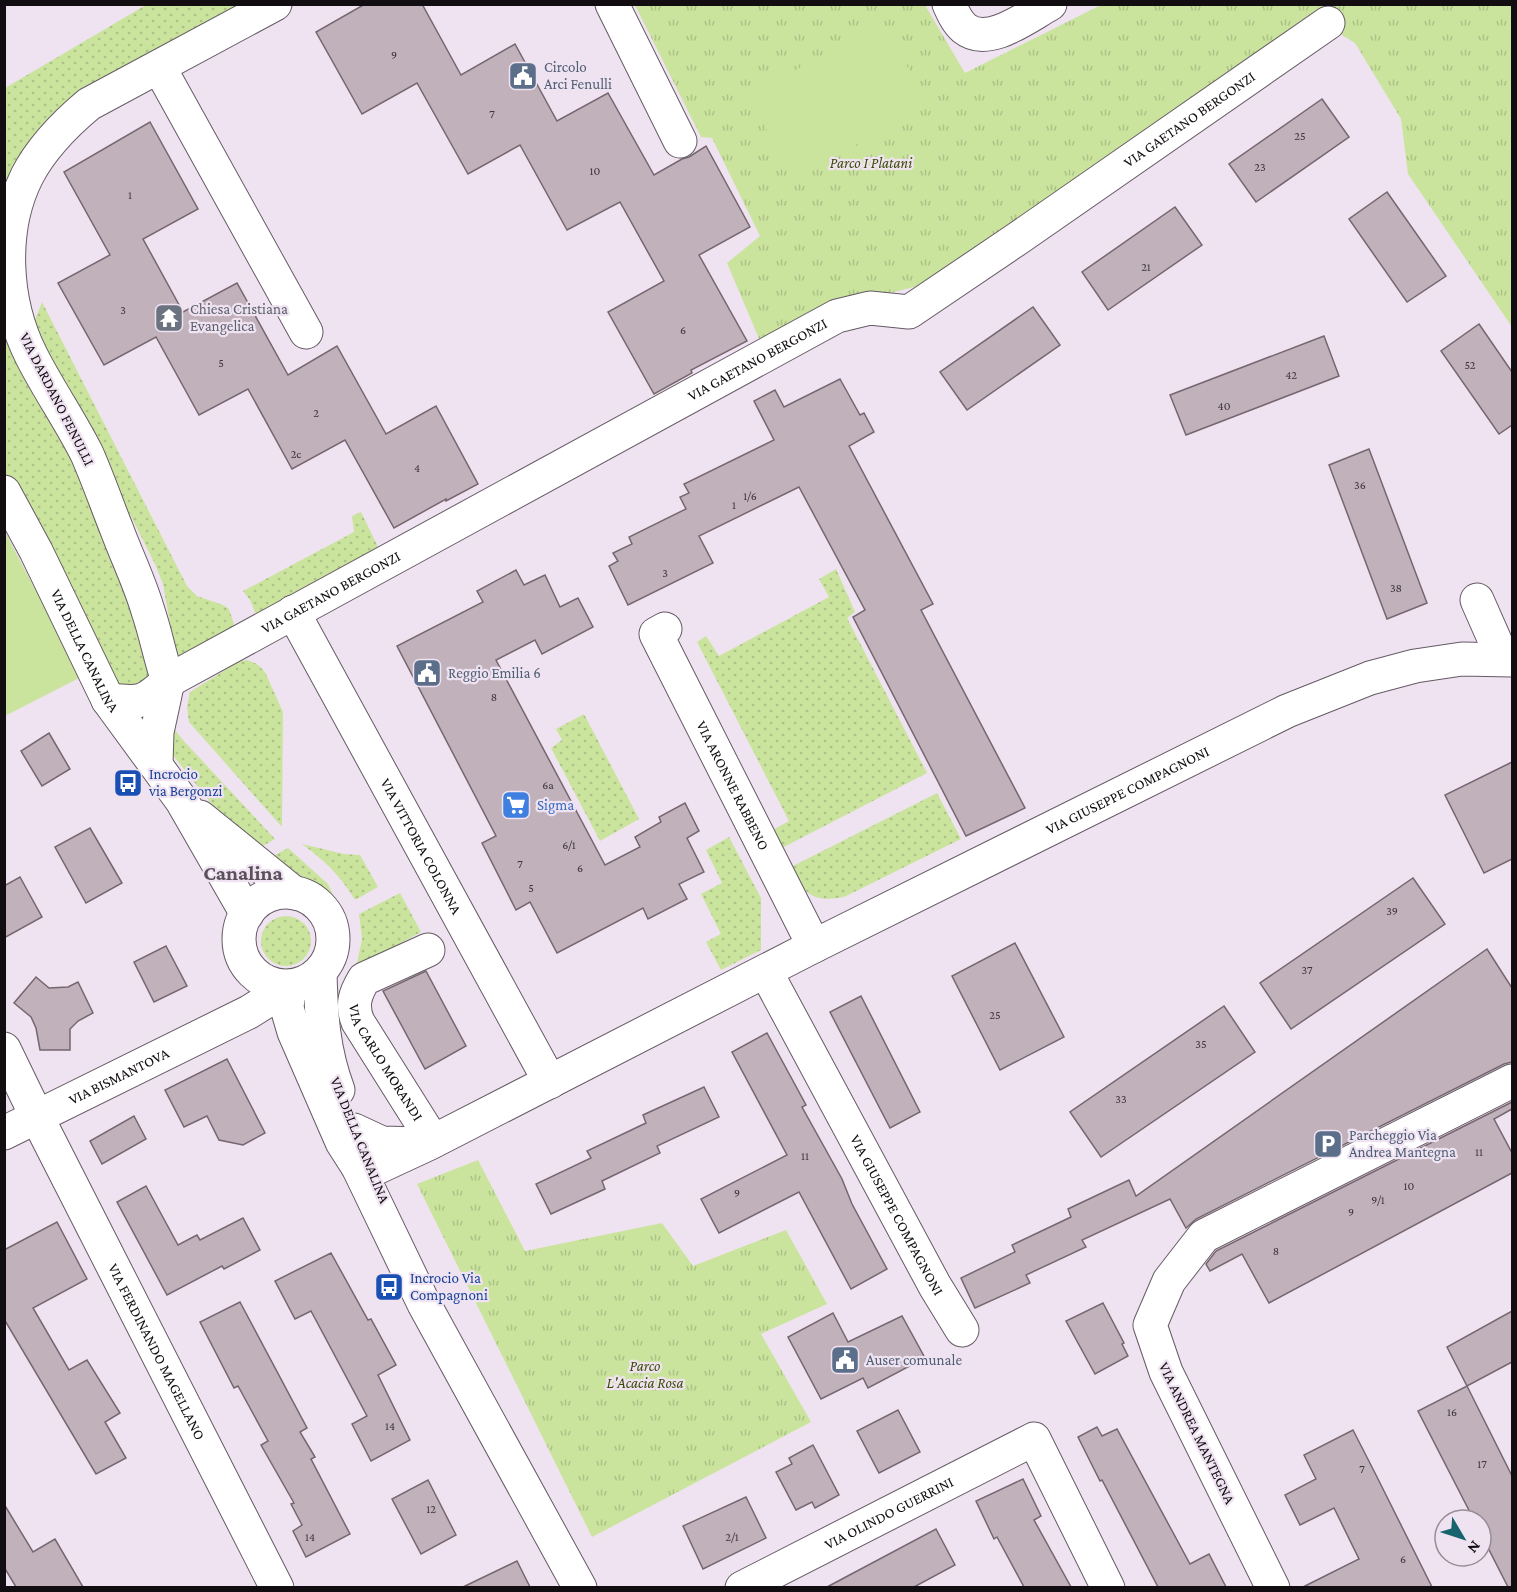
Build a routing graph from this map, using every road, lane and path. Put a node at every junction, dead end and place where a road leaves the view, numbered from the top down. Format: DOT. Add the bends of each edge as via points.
graph roads {
  1 [pos="275,4"];
  2 [pos="612,4"];
  3 [pos="949,4"];
  4 [pos="1050,4"];
  5 [pos="1328,24"];
  6 [pos="159,67"];
  7 [pos="680,141"];
  8 [pos="306,332"];
  9 [pos="4,492"];
  10 [pos="1477,600"];
  11 [pos="293,612"];
  12 [pos="665,629"];
  13 [pos="1508,659"];
  14 [pos="168,681"];
  15 [pos="108,700"];
  16 [pos="156,765"];
  17 [pos="182,801"];
  18 [pos="294,893"];
  19 [pos="247,914"];
  20 [pos="814,946"];
  21 [pos="428,950"];
  22 [pos="320,972"];
  23 [pos="766,972"];
  24 [pos="256,976"];
  25 [pos="289,987"];
  26 [pos="231,1020"];
  27 [pos="4,1049"];
  28 [pos="1512,1081"];
  29 [pos="550,1082"];
  30 [pos="37,1117"];
  31 [pos="354,1130"];
  32 [pos="4,1133"];
  33 [pos="430,1143"];
  34 [pos="365,1168"];
  35 [pos="962,1330"];
  36 [pos="278,1587"];
  37 [pos="580,1587"];
  38 [pos="742,1587"];
  39 [pos="1108,1587"];
  40 [pos="1273,1587"];
  1 -- 6 [label="street, VIA DARDANO FENULLI"];
  2 -- 7 [label="street"];
  3 -- 4 [label="street" via="964,28 980,35 998,33"];
  5 -- 11 [label="street, VIA GAETANO BERGONZI" via="909,312 870,308 837,316"];
  6 -- 8 [label="street"];
  6 -- 14 [label="street, VIA DARDANO FENULLI" via="89,104 52,140 27,176 17,200 11,225 8,281 30,354 87,454 148,610"];
  9 -- 15 [label="street, VIA DELLA CANALINA"];
  10 -- 13 [label="street, VIA GIUSEPPE COMPAGNONI"];
  11 -- 14 [label="street, VIA GAETANO BERGONZI"];
  11 -- 29 [label="street, VIA VITTORIA COLONNA"];
  12 -- 20 [label="street, VIA ARONNE RABBENO" via="656,634"];
  13 -- 20 [label="street, VIA GIUSEPPE COMPAGNONI" via="1462,658 1415,666 1370,678 1287,711"];
  14 -- 15 [label="street, VIA GAETANO BERGONZI" via="139,703"];
  14 -- 16 [label="street" via="157,732"];
  15 -- 16 [label="street, VIA DELLA CANALINA"];
  16 -- 17 [label="street, VIA DELLA CANALINA"];
  17 -- 18 [label="street, VIA DELLA CANALINA"];
  17 -- 19 [label="street, VIA DELLA CANALINA"];
  18 -- 19 [label="street" via="264,898"];
  18 -- 22 [label="street, VIA DELLA CANALINA" via="313,901 331,925 330,954"];
  19 -- 24 [label="street" via="239,929 240,951"];
  20 -- 23 [label="street, VIA GIUSEPPE COMPAGNONI"];
  21 -- 33 [label="street, VIA CARLO MORANDI" via="364,979 354,1001 354,1012"];
  22 -- 25 [label="street"];
  22 -- 31 [label="street, VIA DELLA CANALINA" via="321,1023 333,1077"];
  23 -- 29 [label="street, VIA GIUSEPPE COMPAGNONI"];
  23 -- 35 [label="street, VIA GIUSEPPE COMPAGNONI"];
  24 -- 25 [label="street"];
  24 -- 26 [label="street"];
  25 -- 26 [label="street, VIA BISMANTOVA"];
  25 -- 34 [label="street, VIA DELLA CANALINA" via="287,1008 294,1032 342,1142"];
  26 -- 30 [label="street, VIA BISMANTOVA"];
  27 -- 30 [label="street, VIA FERDINANDO MAGELLANO"];
  28 -- 40 [label="street, VIA ANDREA MANTEGNA" via="1204,1236 1169,1281 1150,1325 1163,1363"];
  29 -- 33 [label="street, VIA GIUSEPPE COMPAGNONI"];
  30 -- 32 [label="street, VIA BISMANTOVA"];
  30 -- 36 [label="street, VIA FERDINANDO MAGELLANO"];
  31 -- 33 [label="street, VIA GIUSEPPE COMPAGNONI" via="382,1143"];
  31 -- 34 [label="street, VIA DELLA CANALINA"];
  33 -- 34 [label="street, VIA GIUSEPPE COMPAGNONI"];
  34 -- 37 [label="street, VIA DELLA CANALINA" via="424,1304"];
  38 -- 39 [label="street, VIA OLINDO GUERRINI" via="1034,1439"];
}
